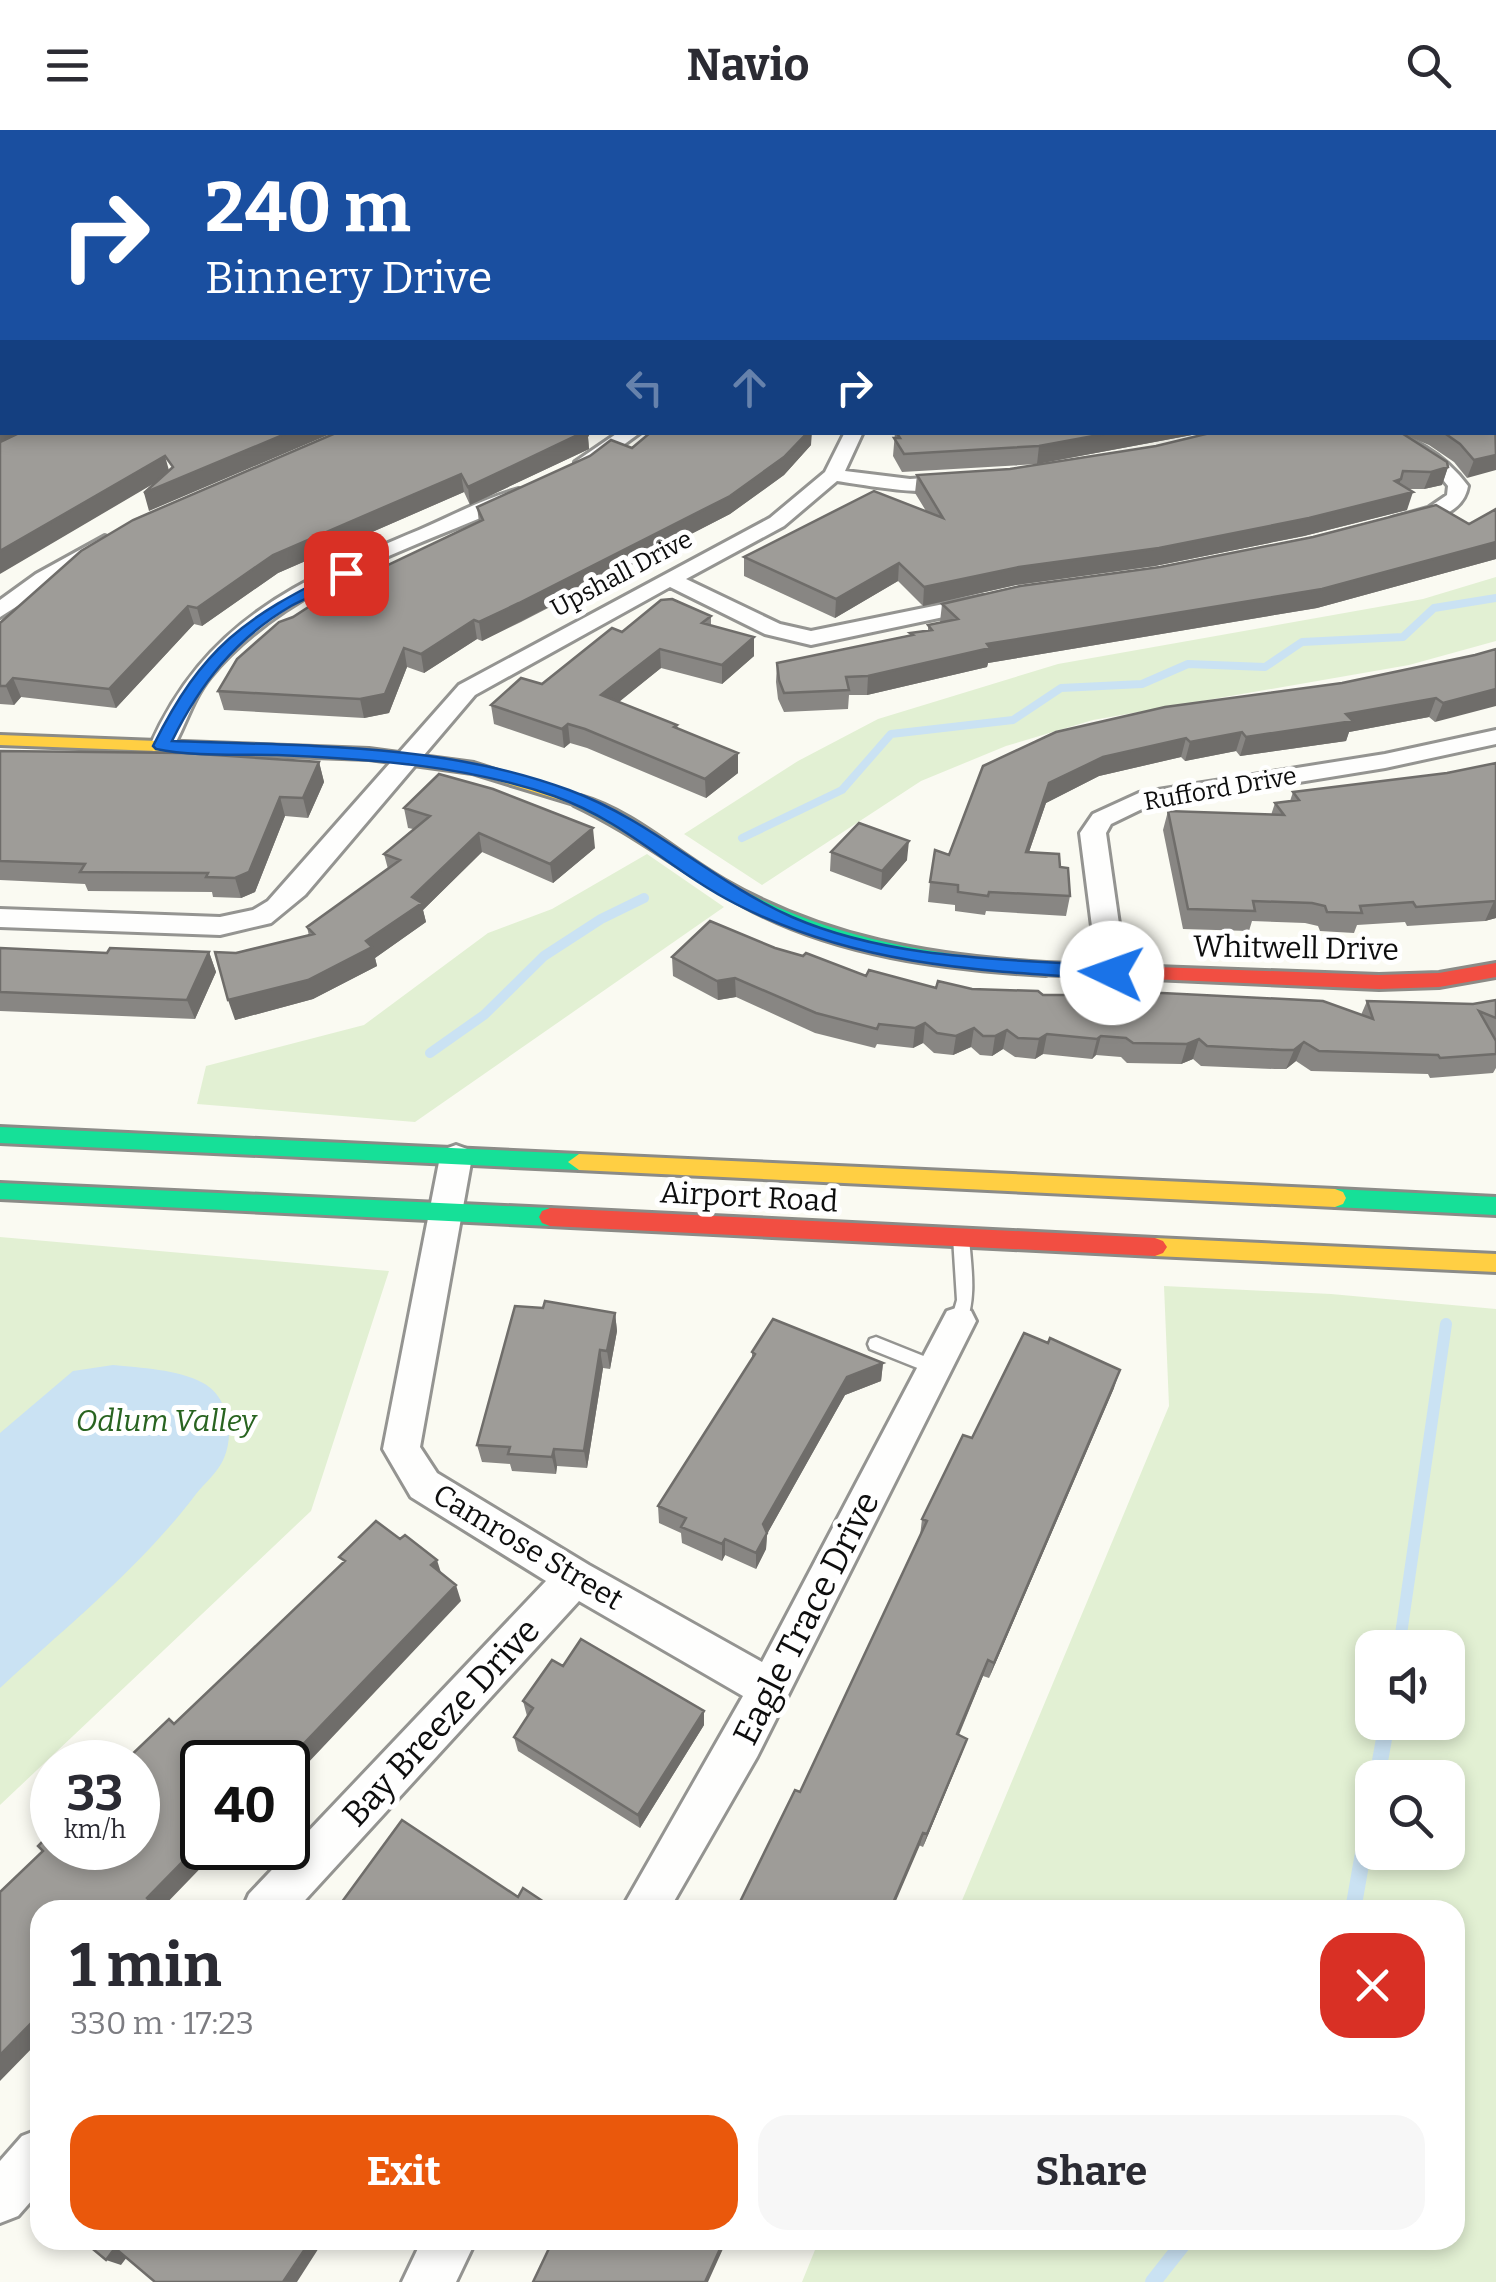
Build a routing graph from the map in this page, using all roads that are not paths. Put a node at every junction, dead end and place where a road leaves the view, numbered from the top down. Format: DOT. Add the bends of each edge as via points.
graph roads {
  1 [pos="628,435"];
  2 [pos="852,435"];
  3 [pos="1387,435"];
  4 [pos="567,473"];
  5 [pos="833,474"];
  6 [pos="976,479"];
  7 [pos="535,488"];
  8 [pos="1385,526"];
  9 [pos="118,535"];
  10 [pos="669,580"];
  11 [pos="1003,598"];
  12 [pos="0,610"];
  13 [pos="1496,737"];
  14 [pos="0,740"];
  15 [pos="162,746"];
  16 [pos="406,758"];
  17 [pos="0,918"];
  18 [pos="1496,970"];
  19 [pos="1112,973"];
  20 [pos="0,1135"];
  21 [pos="456,1156"];
  22 [pos="0,1191"];
  23 [pos="1496,1206"];
  24 [pos="444,1212"];
  25 [pos="962,1237"];
  26 [pos="1496,1264"];
  27 [pos="959,1321"];
  28 [pos="876,1344"];
  29 [pos="935,1368"];
  30 [pos="575,1578"];
  31 [pos="770,1688"];
  32 [pos="275,1900"];
  33 [pos="650,1900"];
  34 [pos="30,2165"];
  35 [pos="0,2198"];
  36 [pos="445,2250"];
  37 [pos="428,2282"];
  1 -- 4 [label="street"];
  2 -- 5 [label="street, Upshall Drive"];
  3 -- 8 [label="street" via="1443,467 1458,492 1444,508"];
  5 -- 6 [label="street" via="910,485"];
  5 -- 10 [label="street, Upshall Drive" via="776,522"];
  7 -- 15 [label="street" via="318,586 256,622 202,671"];
  9 -- 12 [label="street"];
  10 -- 11 [label="street" via="774,629 810,638"];
  10 -- 16 [label="street, Upshall Drive" via="482,680"];
  13 -- 19 [label="street, Rufford Drive" via="1203,788 1102,818 1093,834"];
  14 -- 15 [label="main road, Whitwell Drive"];
  15 -- 16 [label="main road, Whitwell Drive"];
  16 -- 17 [label="street, Upshall Drive" via="296,889 262,917 220,926"];
  16 -- 19 [label="main road, Whitwell Drive" via="474,768 592,805 761,910 837,940 943,962"];
  18 -- 19 [label="main road, Whitwell Drive" via="1379,982"];
  20 -- 21 [label="main road, Airport Road"];
  21 -- 23 [label="main road, Airport Road"];
  21 -- 24 [label="street, Camrose Street"];
  22 -- 24 [label="main road, Airport Road"];
  24 -- 25 [label="main road, Airport Road"];
  24 -- 30 [label="street, Camrose Street" via="401,1449 424,1485"];
  25 -- 26 [label="main road, Airport Road"];
  25 -- 27 [label="lane"];
  27 -- 29 [label="street, Eagle Trace Drive"];
  28 -- 29 [label="lane"];
  29 -- 31 [label="street, Eagle Trace Drive"];
  30 -- 31 [label="street, Camrose Street"];
  30 -- 32 [label="street, Bay Breeze Drive"];
  31 -- 33 [label="street, Eagle Trace Drive"];
  34 -- 35 [label="street"];
  36 -- 37 [label="street"];
}
